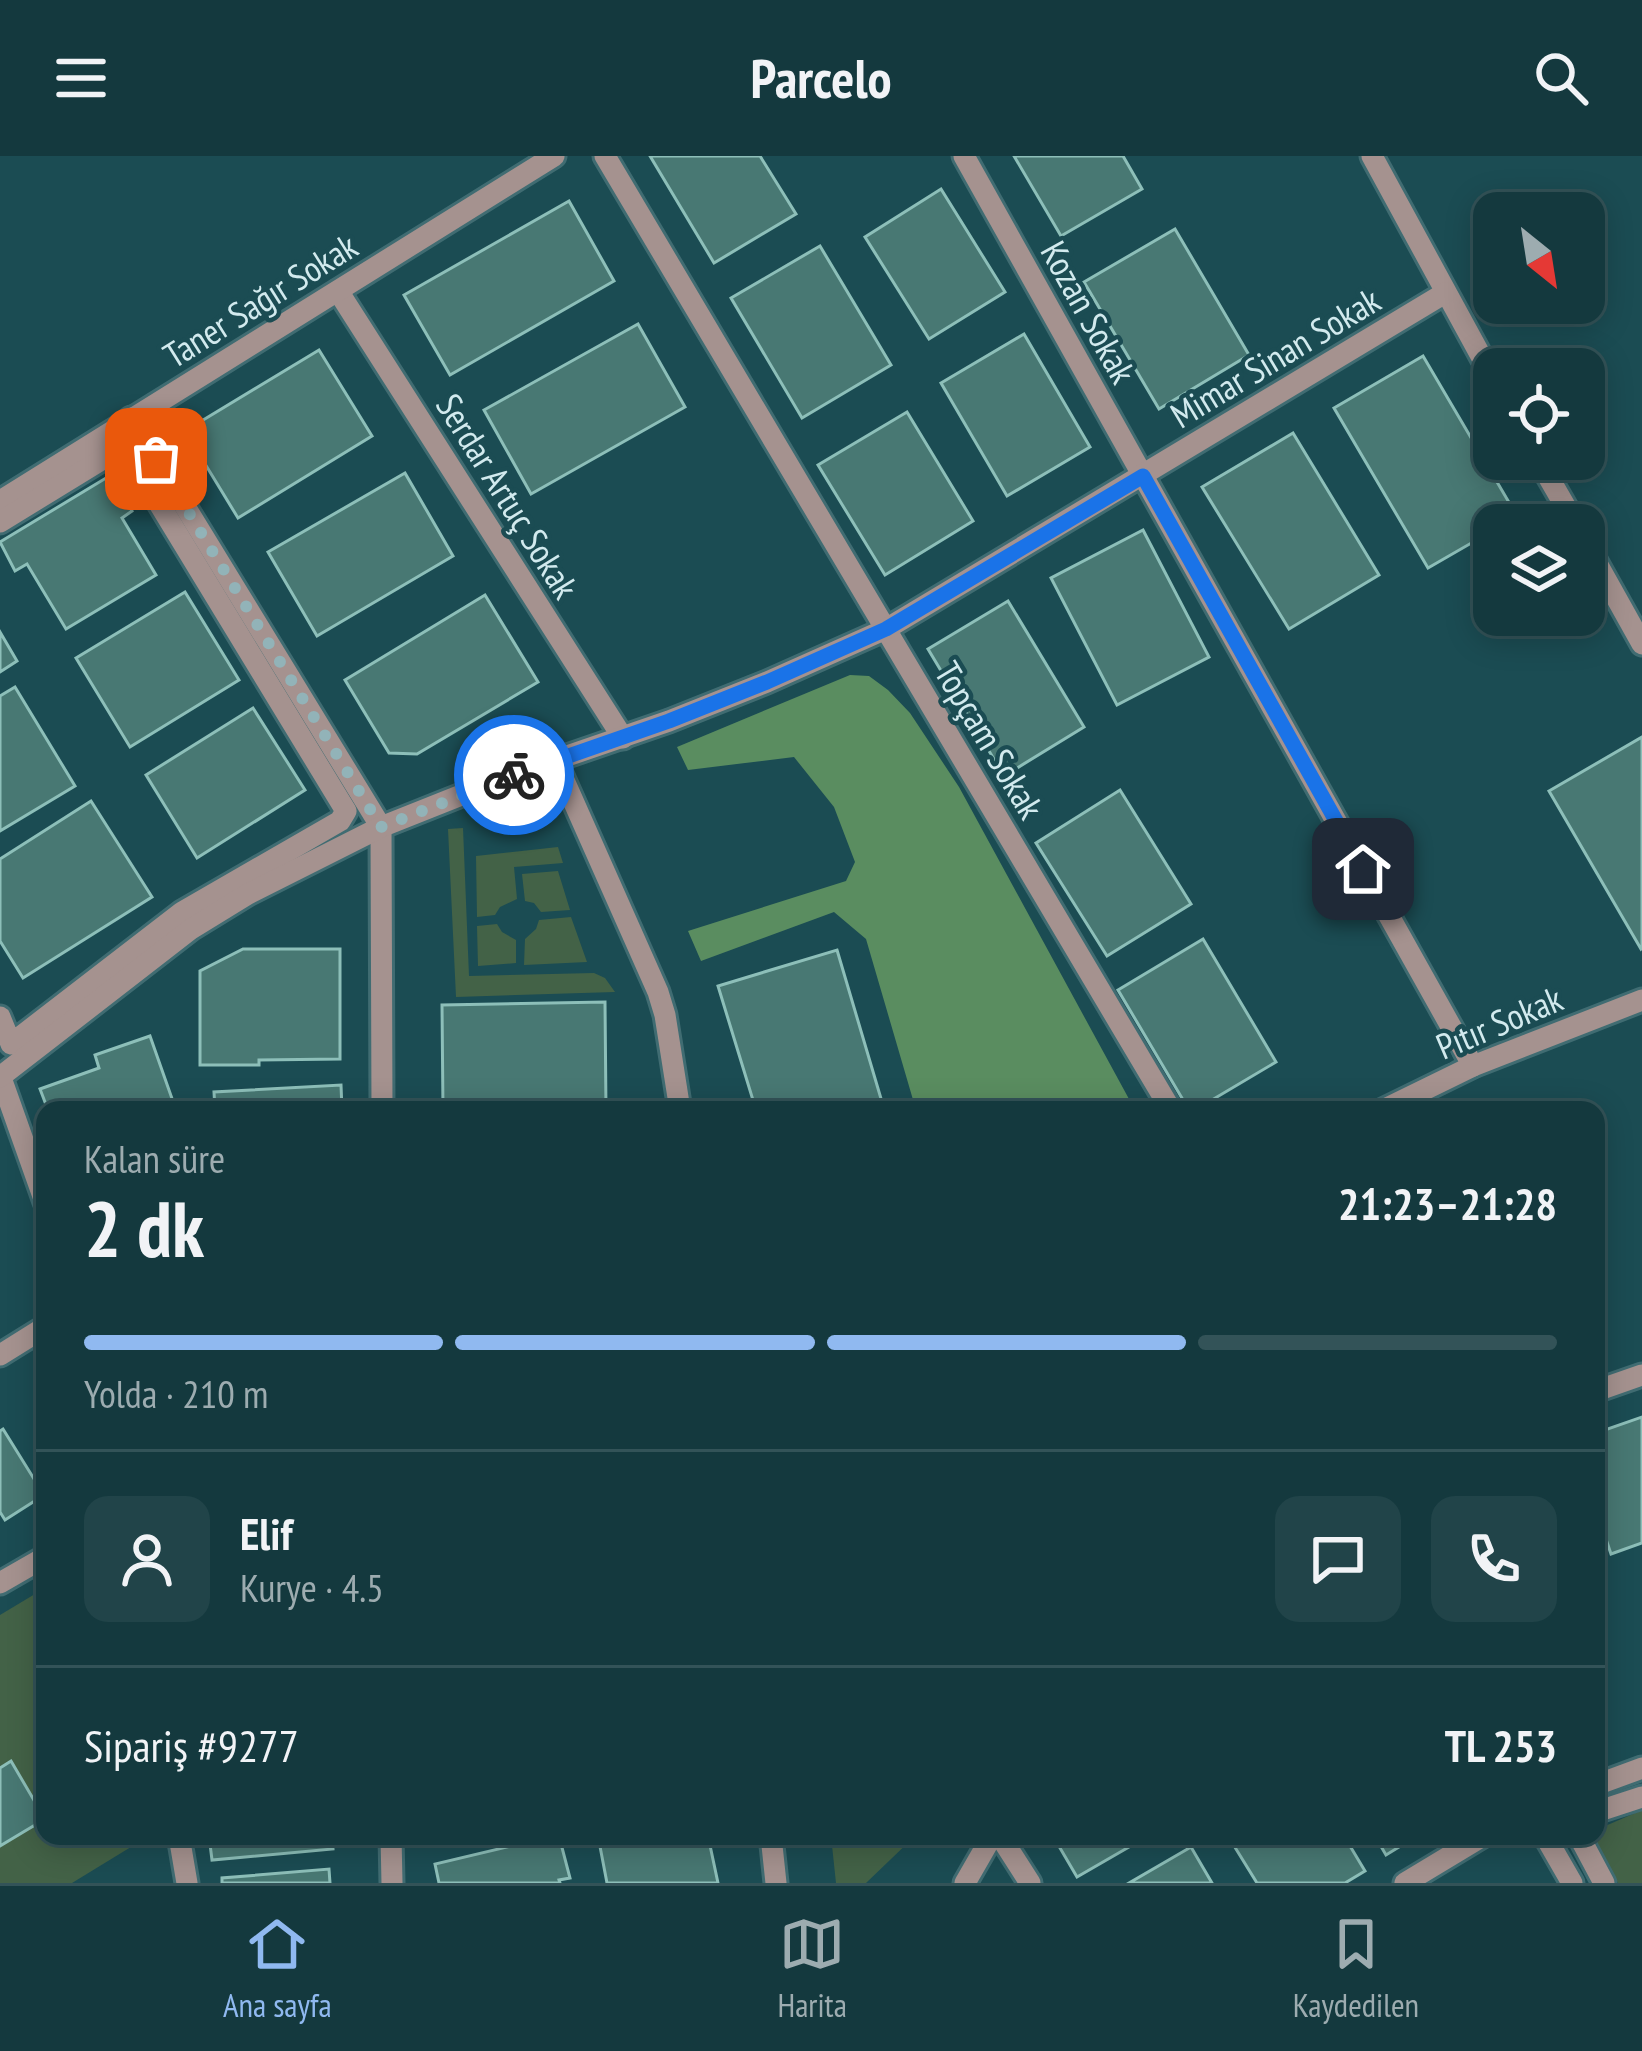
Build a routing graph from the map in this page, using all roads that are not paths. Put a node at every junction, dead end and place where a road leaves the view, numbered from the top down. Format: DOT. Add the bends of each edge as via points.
graph roads {
  1 [pos="554,156"];
  2 [pos="604,156"];
  3 [pos="964,156"];
  4 [pos="1372,156"];
  5 [pos="338,290"];
  6 [pos="1445,293"];
  7 [pos="1476,348"];
  8 [pos="131,418"];
  9 [pos="1143,476"];
  10 [pos="0,501"];
  11 [pos="0,522"];
  12 [pos="1605,577"];
  13 [pos="1642,593"];
  14 [pos="1622,607"];
  15 [pos="886,629"];
  16 [pos="1642,644"];
  17 [pos="623,738"];
  18 [pos="555,760"];
  19 [pos="381,827"];
  20 [pos="1642,1000"];
  21 [pos="0,1017"];
  22 [pos="1473,1066"];
  23 [pos="0,1076"];
  24 [pos="382,1101"];
  25 [pos="679,1101"];
  26 [pos="1166,1101"];
  27 [pos="1401,1101"];
  28 [pos="36,1177"];
  29 [pos="36,1333"];
  30 [pos="0,1355"];
  31 [pos="1642,1375"];
  32 [pos="1605,1388"];
  33 [pos="36,1562"];
  34 [pos="0,1583"];
  35 [pos="1642,1768"];
  36 [pos="1605,1782"];
  37 [pos="1642,1796"];
  38 [pos="1605,1809"];
  39 [pos="181,1845"];
  40 [pos="391,1845"];
  41 [pos="772,1845"];
  42 [pos="990,1845"];
  43 [pos="1003,1845"];
  44 [pos="1468,1845"];
  45 [pos="1550,1845"];
  46 [pos="1584,1845"];
  47 [pos="187,1883"];
  48 [pos="392,1883"];
  49 [pos="776,1883"];
  50 [pos="965,1883"];
  51 [pos="1030,1883"];
  52 [pos="1405,1883"];
  53 [pos="1572,1883"];
  54 [pos="1604,1883"];
  1 -- 5 [label="street, Taner Sağır Sokak"];
  2 -- 15 [label="street, Topçam Sokak"];
  3 -- 9 [label="street, Kozan Sokak"];
  4 -- 6 [label="street"];
  5 -- 8 [label="street, Taner Sağır Sokak"];
  5 -- 17 [label="street, Serdar Artuç Sokak"];
  6 -- 7 [label="street"];
  6 -- 9 [label="street, Mimar Sinan Sokak"];
  8 -- 10 [label="street, Taner Sağır Sokak"];
  8 -- 19 [label="street"];
  9 -- 15 [label="street, Mimar Sinan Sokak"];
  9 -- 22 [label="street, Kozan Sokak"];
  11 -- 21 [label="street" via="124,446 346,811 182,912 11,1044"];
  12 -- 14 [label="street"];
  13 -- 14 [label="street"];
  14 -- 16 [label="street"];
  15 -- 17 [label="street, Mimar Sinan Sokak"];
  15 -- 26 [label="street, Topçam Sokak"];
  17 -- 18 [label="street, Mimar Sinan Sokak"];
  18 -- 19 [label="street, Mimar Sinan Sokak"];
  18 -- 25 [label="street" via="658,992"];
  19 -- 23 [label="street, Mimar Sinan Sokak" via="191,929"];
  19 -- 24 [label="street"];
  20 -- 22 [label="street, Pıtır Sokak"];
  22 -- 27 [label="street, Pıtır Sokak"];
  23 -- 28 [label="street"];
  29 -- 30 [label="street"];
  31 -- 32 [label="street"];
  33 -- 34 [label="street"];
  35 -- 36 [label="street"];
  37 -- 38 [label="street"];
  39 -- 47 [label="street"];
  40 -- 48 [label="street"];
  41 -- 49 [label="street"];
  42 -- 50 [label="street"];
  43 -- 51 [label="street"];
  44 -- 52 [label="street"];
  45 -- 53 [label="street"];
  46 -- 54 [label="street"];
}
